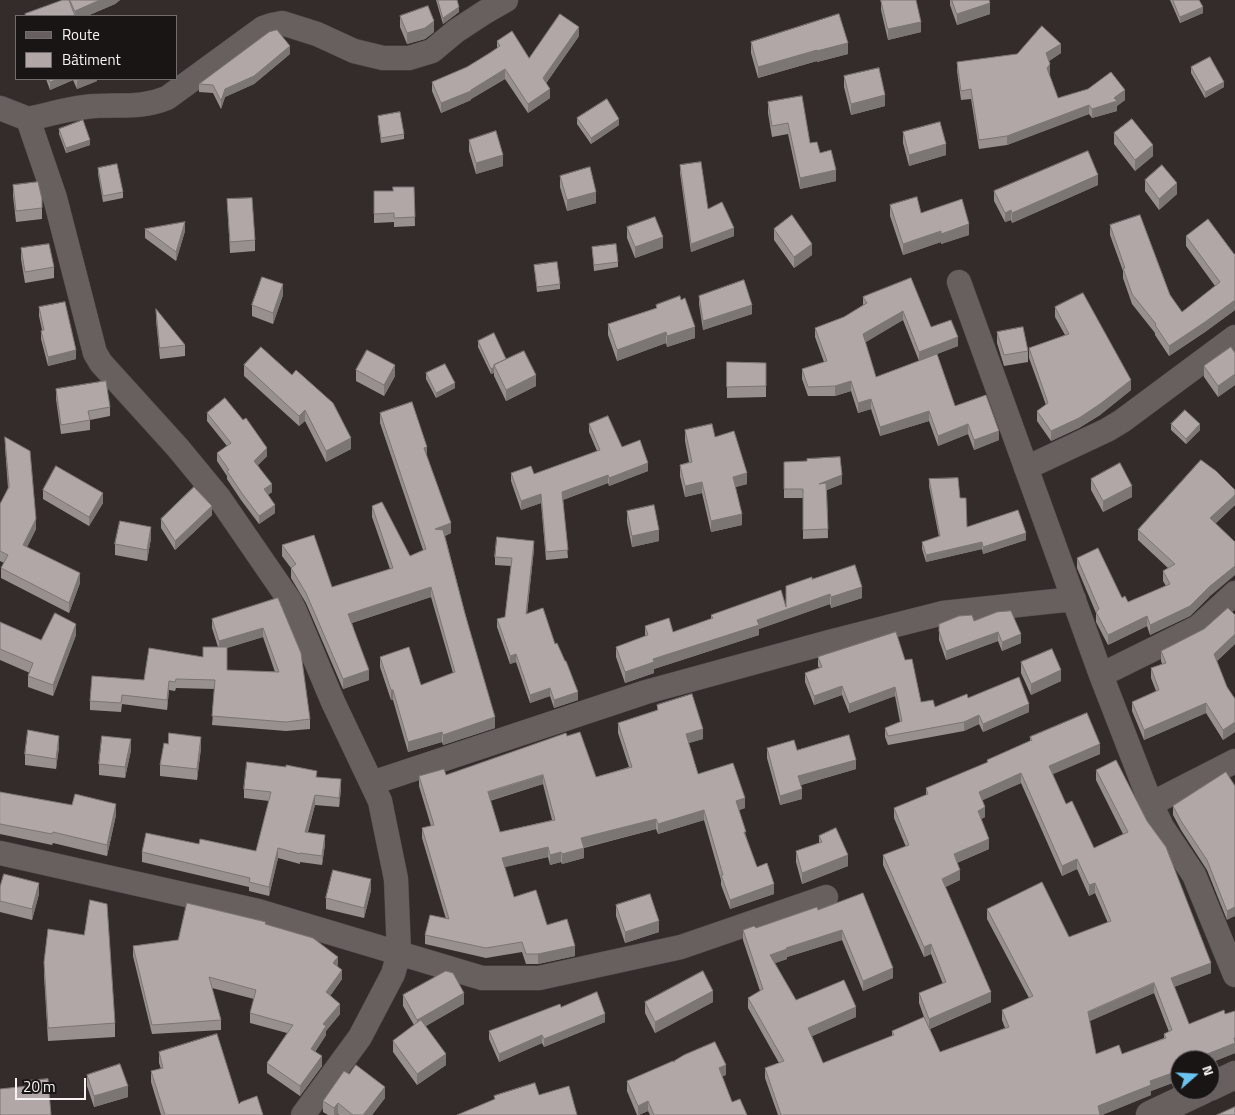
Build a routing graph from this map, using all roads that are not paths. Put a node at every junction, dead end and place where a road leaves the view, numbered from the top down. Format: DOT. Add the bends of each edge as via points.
graph roads {
  1 [pos="506,0"];
  2 [pos="0,108"];
  3 [pos="28,119"];
  4 [pos="959,282"];
  5 [pos="1235,337"];
  6 [pos="1026,468"];
  7 [pos="1235,593"];
  8 [pos="1074,599"];
  9 [pos="1101,675"];
  10 [pos="1235,761"];
  11 [pos="372,783"];
  12 [pos="1151,804"];
  13 [pos="0,854"];
  14 [pos="826,898"];
  15 [pos="399,953"];
  16 [pos="1235,975"];
  17 [pos="1235,1075"];
  18 [pos="1220,1082"];
  19 [pos="1182,1100"];
  20 [pos="303,1115"];
  21 [pos="1150,1115"];
  1 -- 3 [label="street" via="456,31 432,51 409,58 382,58 354,51 282,23 263,28 175,93 154,103 85,107"];
  2 -- 3 [label="street"];
  3 -- 11 [label="street" via="55,198 95,353 220,499 290,601"];
  4 -- 6 [label="street"];
  5 -- 6 [label="street" via="1122,421"];
  6 -- 8 [label="street"];
  7 -- 9 [label="street" via="1198,628"];
  8 -- 9 [label="street"];
  8 -- 11 [label="street" via="943,613 828,642 646,692"];
  9 -- 12 [label="street"];
  10 -- 12 [label="street"];
  11 -- 15 [label="street" via="380,801 396,879"];
  12 -- 16 [label="street" via="1162,827 1194,875"];
  13 -- 15 [label="street" via="258,911"];
  14 -- 15 [label="street" via="681,947 539,978 482,978"];
  15 -- 20 [label="street" via="393,974 360,1037"];
  17 -- 18 [label="street"];
  19 -- 21 [label="street"];
}
